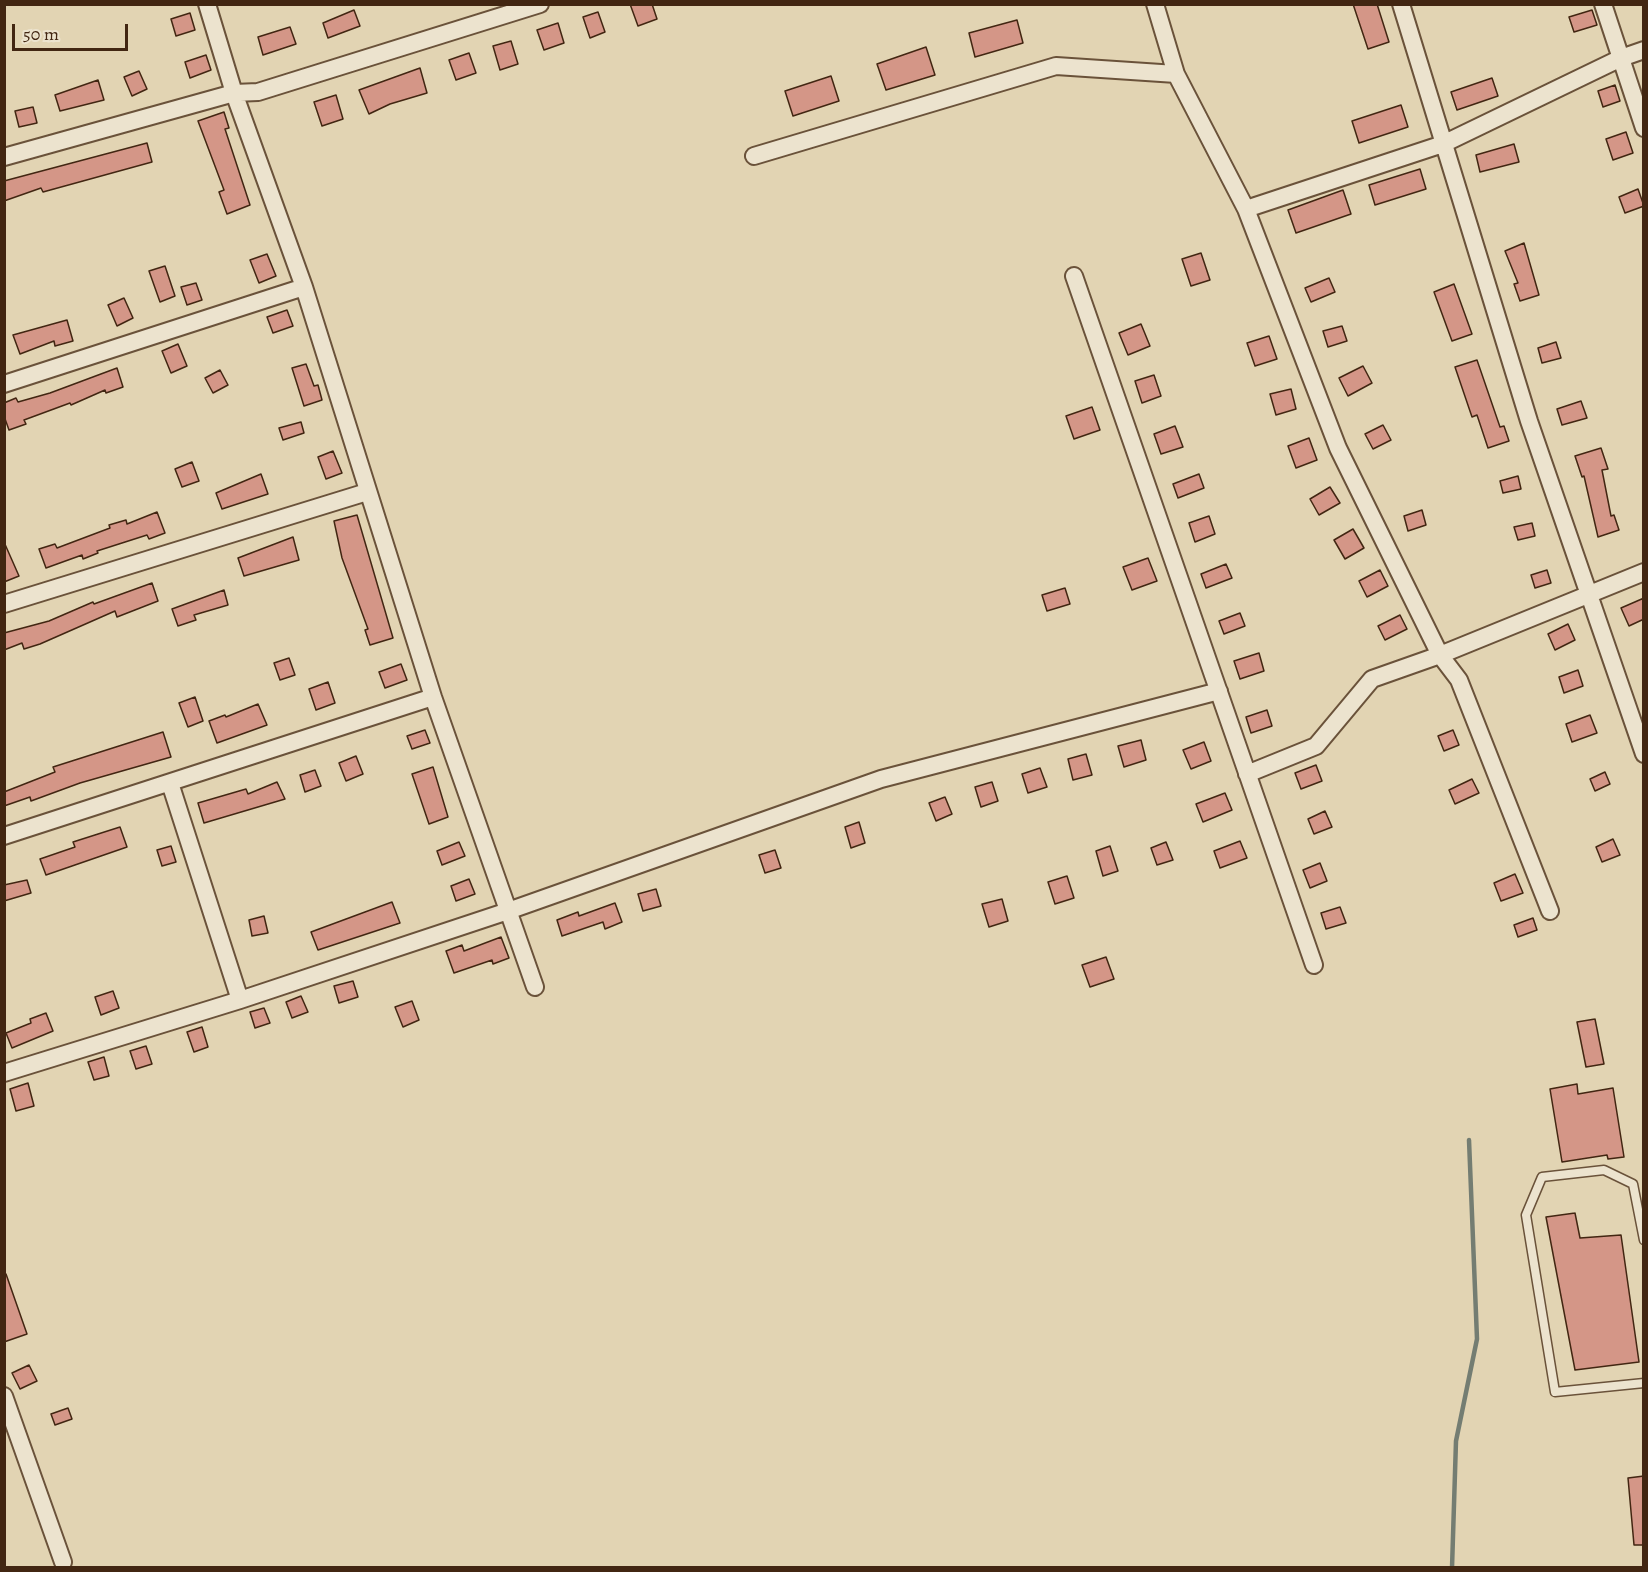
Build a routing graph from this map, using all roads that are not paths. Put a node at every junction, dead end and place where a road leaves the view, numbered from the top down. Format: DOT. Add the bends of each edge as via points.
graph roads {
  1 [pos="207,4"];
  2 [pos="540,4"];
  3 [pos="1155,4"];
  4 [pos="1401,4"];
  5 [pos="1603,4"];
  6 [pos="1644,50"];
  7 [pos="1621,58"];
  8 [pos="1176,74"];
  9 [pos="234,93"];
  10 [pos="1644,128"];
  11 [pos="1443,144"];
  12 [pos="754,156"];
  13 [pos="4,158"];
  14 [pos="1246,209"];
  15 [pos="1074,276"];
  16 [pos="304,287"];
  17 [pos="4,384"];
  18 [pos="367,492"];
  19 [pos="1644,572"];
  20 [pos="1587,595"];
  21 [pos="4,604"];
  22 [pos="1440,655"];
  23 [pos="1219,691"];
  24 [pos="433,698"];
  25 [pos="1644,754"];
  26 [pos="1247,774"];
  27 [pos="170,783"];
  28 [pos="4,836"];
  29 [pos="508,911"];
  30 [pos="1550,911"];
  31 [pos="1314,965"];
  32 [pos="535,987"];
  33 [pos="240,999"];
  34 [pos="4,1073"];
  35 [pos="1644,1240"];
  36 [pos="1644,1383"];
  37 [pos="4,1396"];
  38 [pos="63,1562"];
  1 -- 9 [label="street"];
  2 -- 9 [label="street" via="258,92"];
  3 -- 8 [label="street"];
  4 -- 11 [label="street"];
  5 -- 7 [label="street"];
  6 -- 7 [label="street"];
  7 -- 10 [label="street"];
  7 -- 11 [label="street"];
  8 -- 12 [label="street" via="1056,66"];
  8 -- 14 [label="street"];
  9 -- 13 [label="street"];
  9 -- 16 [label="street"];
  11 -- 14 [label="street"];
  11 -- 20 [label="street"];
  14 -- 22 [label="street" via="1338,448"];
  15 -- 23 [label="street"];
  16 -- 17 [label="street"];
  16 -- 18 [label="street"];
  18 -- 21 [label="street"];
  18 -- 24 [label="street"];
  19 -- 20 [label="street"];
  20 -- 22 [label="street"];
  20 -- 25 [label="street"];
  22 -- 26 [label="street" via="1372,679 1316,746"];
  22 -- 30 [label="street" via="1459,680"];
  23 -- 26 [label="street"];
  23 -- 29 [label="street" via="880,779"];
  24 -- 27 [label="street"];
  24 -- 29 [label="street"];
  26 -- 31 [label="street"];
  27 -- 28 [label="street"];
  27 -- 33 [label="street"];
  29 -- 32 [label="street"];
  29 -- 33 [label="street"];
  33 -- 34 [label="street"];
  35 -- 36 [label="lane" via="1633,1184 1604,1170 1542,1177 1526,1215 1556,1392"];
  37 -- 38 [label="street"];
}
